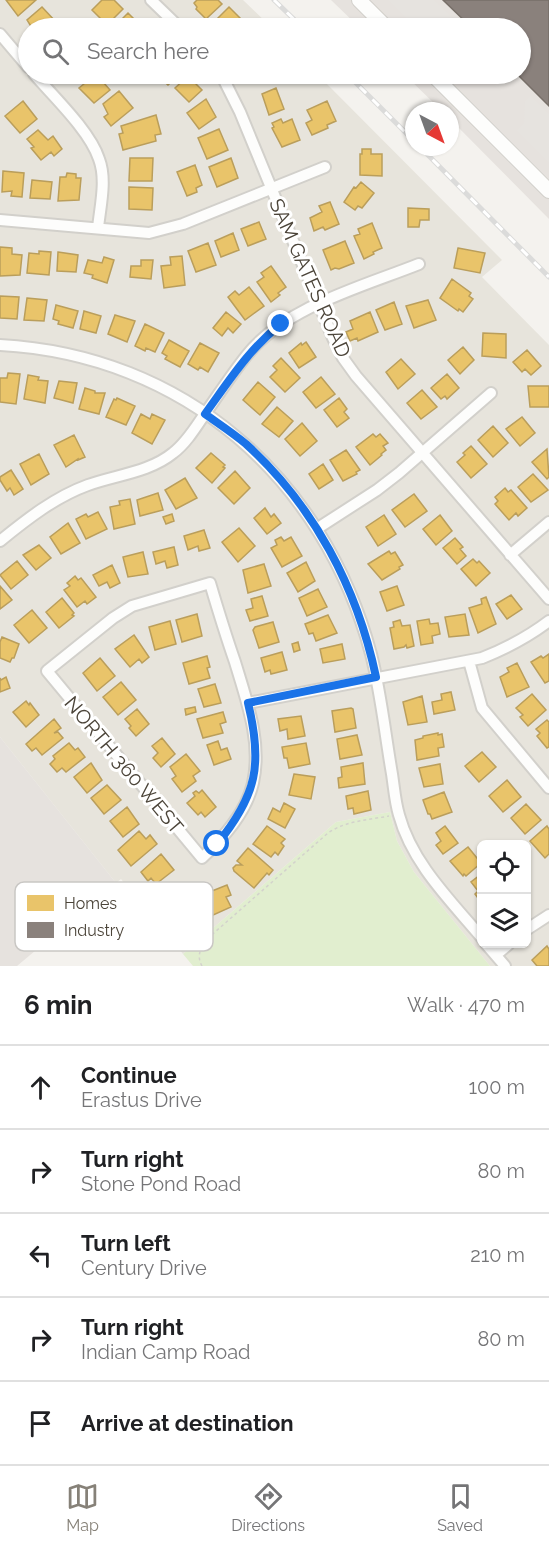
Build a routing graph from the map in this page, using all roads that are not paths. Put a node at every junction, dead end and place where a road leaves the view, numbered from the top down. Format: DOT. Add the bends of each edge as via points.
graph roads {
  1 [pos="151,0"];
  2 [pos="359,0"];
  3 [pos="170,18"];
  4 [pos="377,18"];
  5 [pos="0,34"];
  6 [pos="18,55"];
  7 [pos="43,84"];
  8 [pos="226,84"];
  9 [pos="442,84"];
  10 [pos="325,167"];
  11 [pos="272,189"];
  12 [pos="549,191"];
  13 [pos="0,220"];
  14 [pos="98,228"];
  15 [pos="420,264"];
  16 [pos="319,304"];
  17 [pos="0,345"];
  18 [pos="491,393"];
  19 [pos="205,414"];
  20 [pos="422,454"];
  21 [pos="549,522"];
  22 [pos="318,528"];
  23 [pos="1,538"];
  24 [pos="510,555"];
  25 [pos="549,599"];
  26 [pos="549,621"];
  27 [pos="469,661"];
  28 [pos="376,677"];
  29 [pos="248,703"];
  30 [pos="549,788"];
  31 [pos="549,915"];
  32 [pos="531,927"];
  33 [pos="477,932"];
  34 [pos="490,948"];
  35 [pos="504,948"];
  36 [pos="496,955"];
  37 [pos="505,966"];
  1 -- 3 [label="street"];
  2 -- 4 [label="street"];
  5 -- 6 [label="street"];
  7 -- 14 [label="street" via="85,134 99,159 103,184"];
  8 -- 11 [label="street, SAM GATES ROAD"];
  9 -- 12 [label="street"];
  10 -- 11 [label="street"];
  11 -- 14 [label="street" via="166,230"];
  11 -- 16 [label="street, SAM GATES ROAD"];
  13 -- 14 [label="street"];
  15 -- 16 [label="street"];
  16 -- 19 [label="street" via="262,339"];
  16 -- 20 [label="street, SAM GATES ROAD" via="343,358"];
  17 -- 19 [label="street" via="65,353 102,363 142,378"];
  18 -- 20 [label="street"];
  19 -- 22 [label="street" via="245,443 269,467"];
  19 -- 23 [label="street" via="174,453 159,463 87,485 58,499"];
  20 -- 22 [label="street" via="377,490"];
  20 -- 24 [label="street, SAM GATES ROAD"];
  21 -- 24 [label="street"];
  22 -- 28 [label="street" via="354,603"];
  24 -- 25 [label="street, SAM GATES ROAD"];
  26 -- 27 [label="street" via="506,649"];
  27 -- 28 [label="street"];
  27 -- 30 [label="street" via="482,708"];
  28 -- 29 [label="street"];
  28 -- 33 [label="street" via="399,815 413,851"];
  29 -- 29 [label="street, NORTH 360 WEST" via="210,584 132,606 47,672 202,858 230,828 252,785 256,757"];
  31 -- 32 [label="street"];
  34 -- 36 [label="street"];
  35 -- 36 [label="street"];
  36 -- 37 [label="street"];
}
